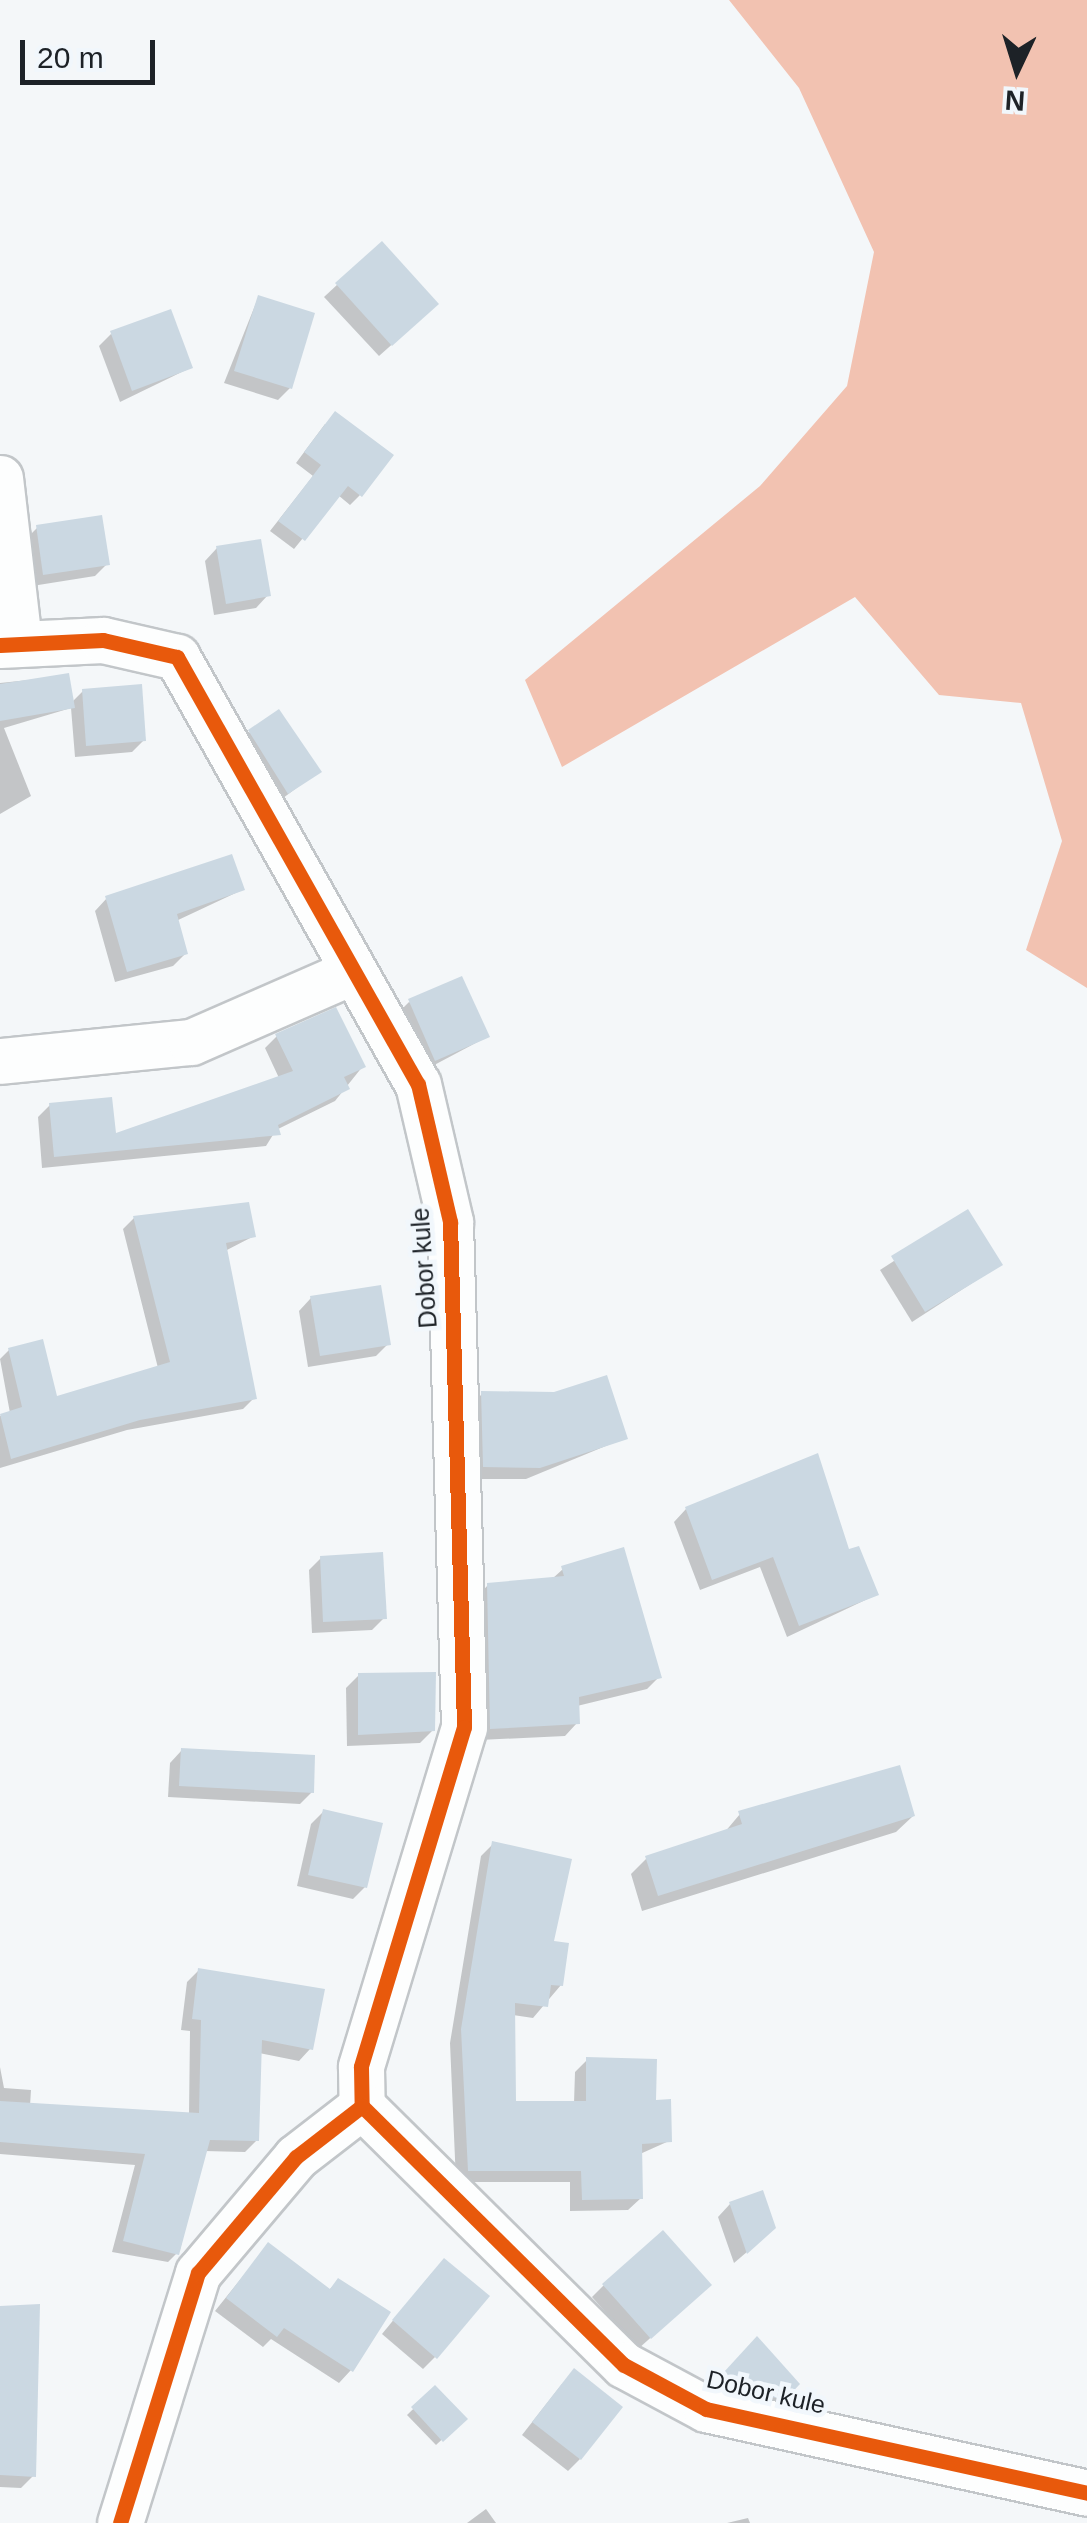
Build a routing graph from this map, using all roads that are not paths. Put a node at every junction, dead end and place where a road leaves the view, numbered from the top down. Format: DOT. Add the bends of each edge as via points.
graph roads {
  1 [pos="0,478"];
  2 [pos="10,644"];
  3 [pos="349,973"];
  4 [pos="0,1061"];
  5 [pos="362,2106"];
  6 [pos="1087,2493"];
  7 [pos="120,2523"];
  1 -- 2 [label="street, Dobor kule"];
  2 -- 3 [label="street, Dobor kule" via="103,640 177,658"];
  3 -- 4 [label="street" via="191,1042"];
  3 -- 5 [label="street, Dobor kule" via="418,1084 450,1222 464,1727 361,2067"];
  5 -- 6 [label="street, Dobor kule" via="624,2365 706,2409"];
  5 -- 7 [label="street" via="296,2157 198,2273"];
}
